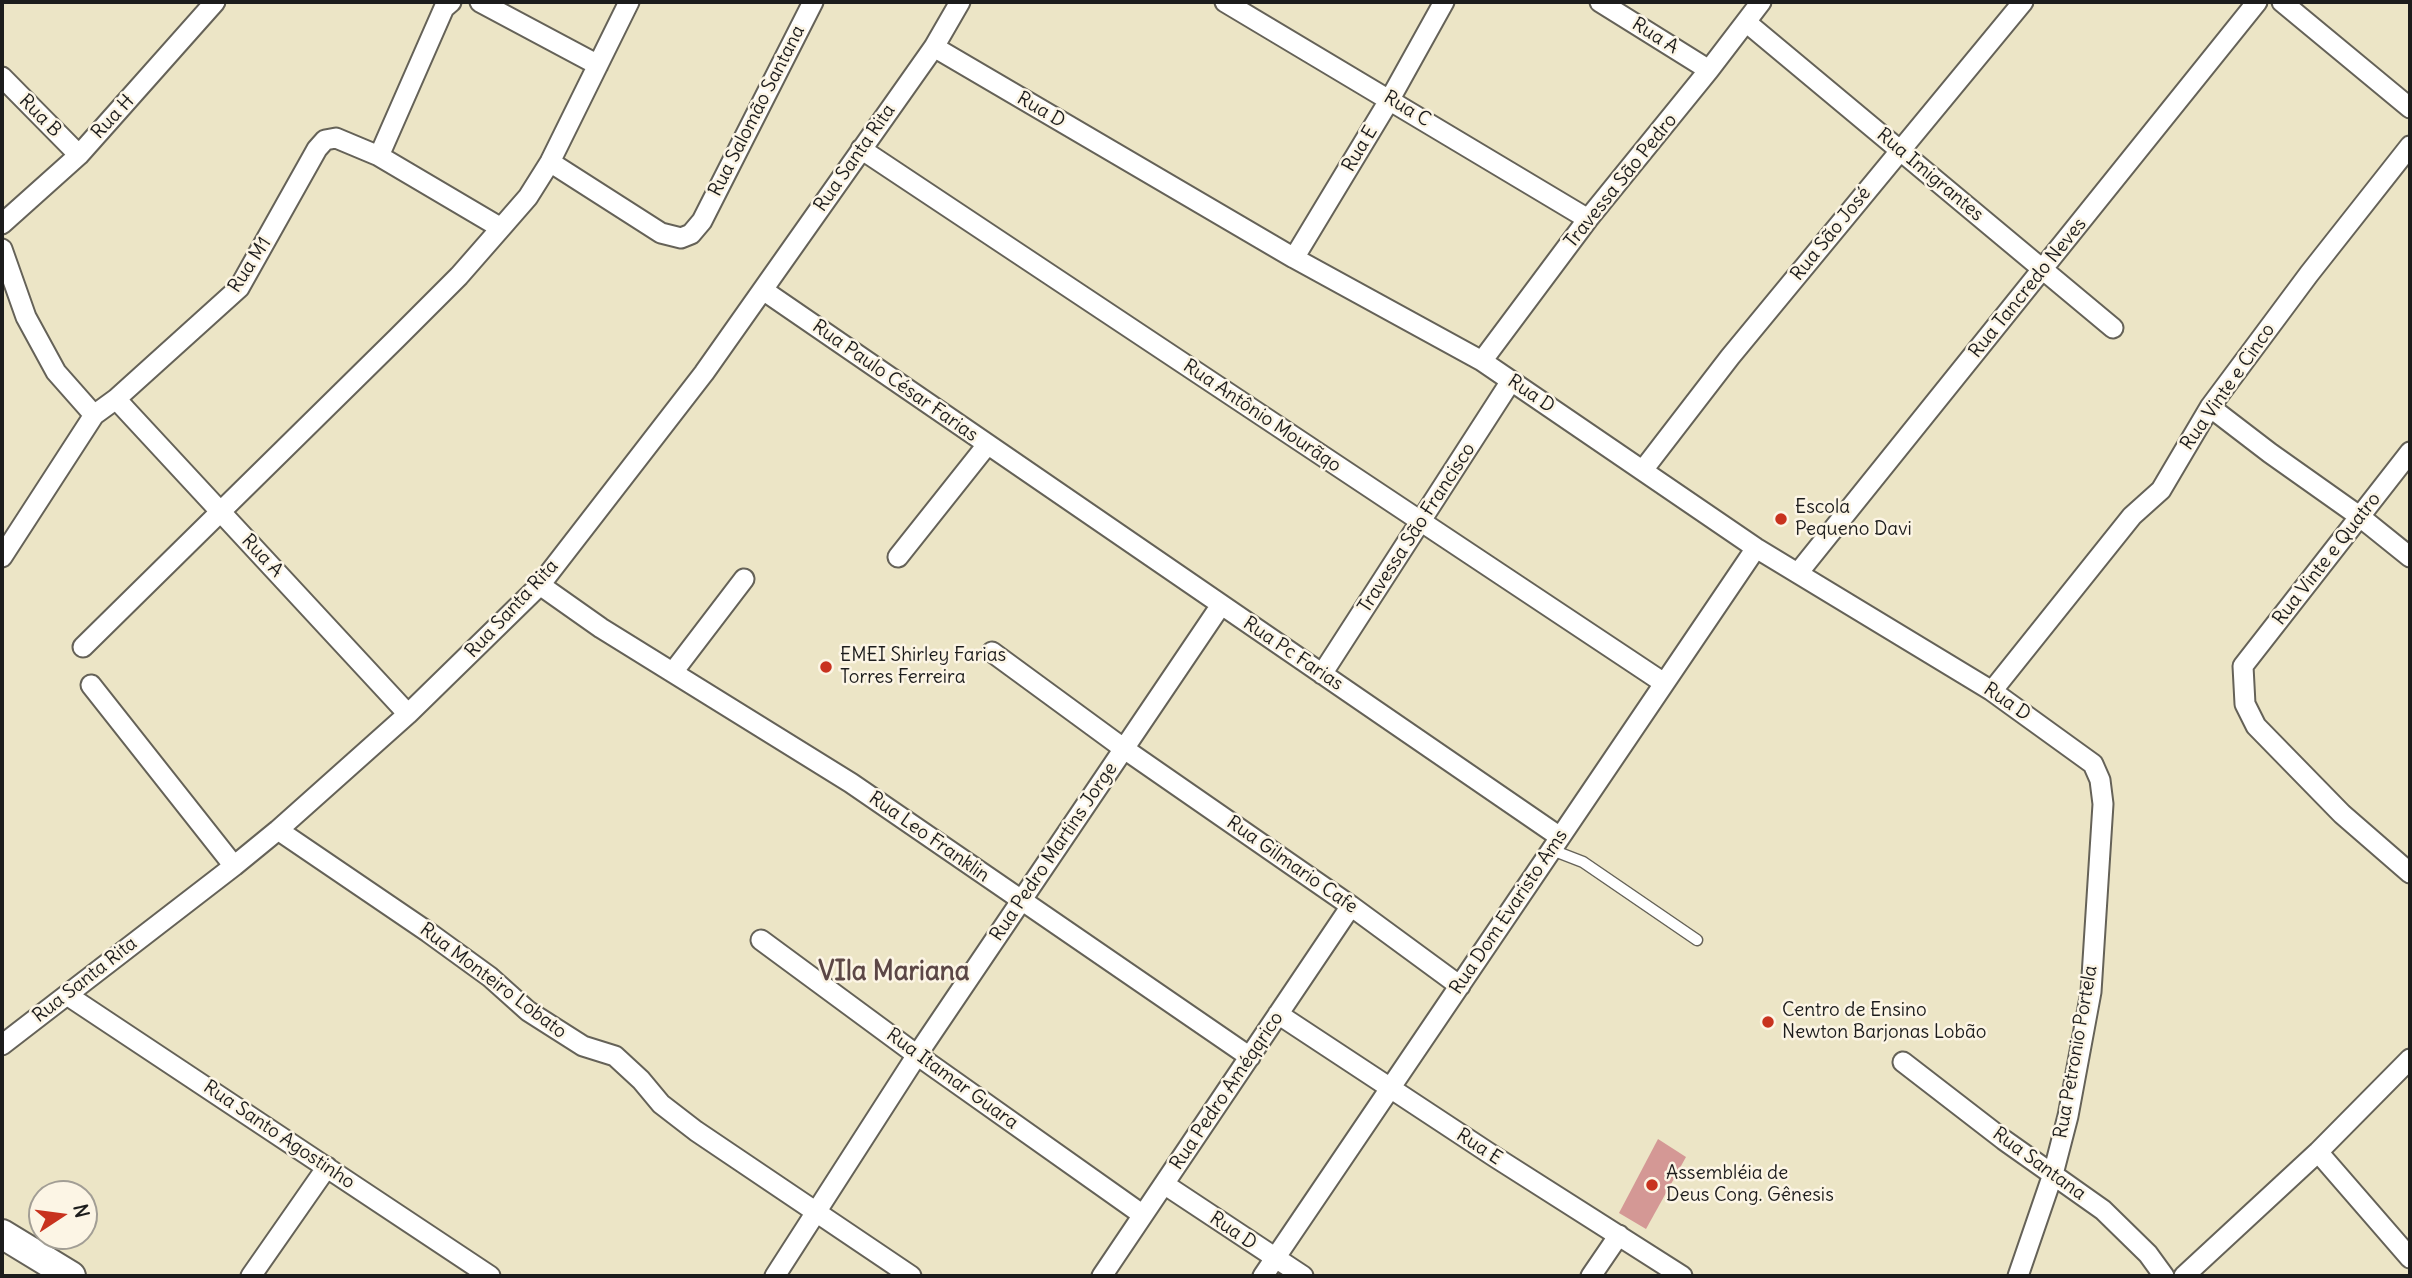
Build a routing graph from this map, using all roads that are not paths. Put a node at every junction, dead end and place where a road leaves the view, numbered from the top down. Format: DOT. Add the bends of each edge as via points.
graph roads {
  1 [pos="215,2"];
  2 [pos="451,2"];
  3 [pos="480,2"];
  4 [pos="629,2"];
  5 [pos="813,2"];
  6 [pos="960,2"];
  7 [pos="1226,2"];
  8 [pos="1444,2"];
  9 [pos="1600,2"];
  10 [pos="1761,2"];
  11 [pos="2023,2"];
  12 [pos="2257,2"];
  13 [pos="2282,2"];
  14 [pos="1746,22"];
  15 [pos="933,47"];
  16 [pos="598,65"];
  17 [pos="1709,70"];
  18 [pos="2,77"];
  19 [pos="1390,99"];
  20 [pos="2410,108"];
  21 [pos="2410,146"];
  22 [pos="861,149"];
  23 [pos="1899,150"];
  24 [pos="79,155"];
  25 [pos="379,156"];
  26 [pos="550,162"];
  27 [pos="1588,219"];
  28 [pos="2,224"];
  29 [pos="501,228"];
  30 [pos="2,249"];
  31 [pos="1294,258"];
  32 [pos="2044,269"];
  33 [pos="763,290"];
  34 [pos="2113,328"];
  35 [pos="1482,361"];
  36 [pos="1511,381"];
  37 [pos="116,398"];
  38 [pos="2210,407"];
  39 [pos="94,415"];
  40 [pos="987,445"];
  41 [pos="2410,452"];
  42 [pos="1643,470"];
  43 [pos="1027,472"];
  44 [pos="222,512"];
  45 [pos="2359,516"];
  46 [pos="1422,522"];
  47 [pos="1756,548"];
  48 [pos="2,557"];
  49 [pos="898,557"];
  50 [pos="2410,557"];
  51 [pos="1798,573"];
  52 [pos="744,579"];
  53 [pos="540,585"];
  54 [pos="1221,605"];
  55 [pos="83,647"];
  56 [pos="992,652"];
  57 [pos="673,672"];
  58 [pos="1322,674"];
  59 [pos="1664,683"];
  60 [pos="91,685"];
  61 [pos="1992,691"];
  62 [pos="408,714"];
  63 [pos="1123,748"];
  64 [pos="2100,780"];
  65 [pos="278,830"];
  66 [pos="1556,843"];
  67 [pos="234,866"];
  68 [pos="2410,873"];
  69 [pos="1021,901"];
  70 [pos="1351,906"];
  71 [pos="761,940"];
  72 [pos="1697,940"];
  73 [pos="1460,986"];
  74 [pos="67,995"];
  75 [pos="1278,1014"];
  76 [pos="2,1045"];
  77 [pos="918,1055"];
  78 [pos="1250,1056"];
  79 [pos="2410,1059"];
  80 [pos="1903,1062"];
  81 [pos="1390,1088"];
  82 [pos="2318,1152"];
  83 [pos="327,1167"];
  84 [pos="2053,1174"];
  85 [pos="1164,1184"];
  86 [pos="815,1213"];
  87 [pos="1143,1215"];
  88 [pos="2,1234"];
  89 [pos="1619,1235"];
  90 [pos="2410,1258"];
  91 [pos="1275,1259"];
  92 [pos="64,1274"];
  93 [pos="251,1276"];
  94 [pos="490,1276"];
  95 [pos="775,1276"];
  96 [pos="911,1276"];
  97 [pos="1102,1276"];
  98 [pos="1263,1276"];
  99 [pos="1303,1276"];
  100 [pos="1591,1276"];
  101 [pos="1682,1276"];
  102 [pos="2018,1276"];
  103 [pos="2164,1276"];
  104 [pos="2184,1276"];
  1 -- 24 [label="street, Rua H"];
  2 -- 25 [label="street" via="444,8"];
  3 -- 16 [label="street"];
  4 -- 16 [label="street"];
  5 -- 26 [label="street, Rua Salomão Santana" via="702,221 691,234 671,237"];
  6 -- 15 [label="street, Rua Santa Rita"];
  7 -- 19 [label="street, Rua C"];
  8 -- 19 [label="street, Rua E"];
  9 -- 17 [label="street, Rua A"];
  10 -- 14 [label="street, Travessa São Pedro"];
  11 -- 23 [label="street, Rua São José"];
  12 -- 32 [label="street, Rua Tancredo Neves"];
  13 -- 20 [label="street"];
  14 -- 17 [label="street, Travessa São Pedro"];
  14 -- 23 [label="street, Rua Imigrantes"];
  15 -- 22 [label="street, Rua Santa Rita"];
  15 -- 31 [label="street, Rua D"];
  16 -- 26 [label="street"];
  17 -- 27 [label="street, Travessa São Pedro"];
  18 -- 24 [label="street, Rua B"];
  19 -- 27 [label="street, Rua C"];
  19 -- 31 [label="street, Rua E"];
  21 -- 38 [label="street, Rua Vinte e Cinco"];
  22 -- 33 [label="street, Rua Santa Rita"];
  22 -- 46 [label="street, Rua Antônio Mourãqo"];
  23 -- 32 [label="street, Rua Imigrantes"];
  23 -- 42 [label="street, Rua São José"];
  24 -- 28 [label="street, Rua H"];
  25 -- 29 [label="street, Rua M1"];
  25 -- 37 [label="street, Rua M1" via="336,138 325,140 239,288"];
  26 -- 29 [label="street"];
  27 -- 35 [label="street, Travessa São Pedro"];
  29 -- 44 [label="street" via="459,276"];
  30 -- 39 [label="street" via="26,317 56,372"];
  31 -- 35 [label="street, Rua D"];
  32 -- 34 [label="street, Rua Imigrantes"];
  32 -- 51 [label="street, Rua Tancredo Neves"];
  33 -- 40 [label="street, Rua Paulo César Farias"];
  33 -- 53 [label="street, Rua Santa Rita"];
  35 -- 36 [label="street, Rua D"];
  36 -- 42 [label="street, Rua D"];
  36 -- 46 [label="street, Travessa São Francisco"];
  37 -- 39 [label="street, Rua M1"];
  37 -- 44 [label="street, Rua A"];
  38 -- 45 [label="street"];
  38 -- 61 [label="street, Rua Vinte e Cinco" via="2161,490 2132,516"];
  39 -- 48 [label="street, Rua M1"];
  40 -- 43 [label="street, Rua Paulo César Farias"];
  40 -- 49 [label="street"];
  41 -- 45 [label="street, Rua Vinte e Quatro"];
  42 -- 47 [label="street, Rua D"];
  43 -- 54 [label="street, Rua Pc Farias"];
  44 -- 55 [label="street"];
  44 -- 62 [label="street, Rua A"];
  45 -- 50 [label="street"];
  45 -- 68 [label="street, Rua Vinte e Quatro" via="2244,666 2245,704 2256,726 2342,814"];
  46 -- 58 [label="street, Travessa São Francisco"];
  46 -- 59 [label="street, Rua Antônio Mourãqo"];
  47 -- 51 [label="street, Rua D"];
  47 -- 59 [label="street, Rua Dom Evaristo Ams"];
  51 -- 61 [label="street, Rua D"];
  52 -- 57 [label="street"];
  53 -- 57 [label="street, Rua Leo Franklin"];
  53 -- 62 [label="street, Rua Santa Rita"];
  54 -- 58 [label="street, Rua Pc Farias"];
  54 -- 63 [label="street, Rua Pedro Martins Jorge"];
  56 -- 63 [label="street, Rua Gilmario Cafe"];
  57 -- 69 [label="street, Rua Leo Franklin" via="851,783"];
  58 -- 66 [label="street, Rua Pc Farias"];
  59 -- 66 [label="street, Rua Dom Evaristo Ams"];
  60 -- 67 [label="street"];
  61 -- 64 [label="street, Rua D" via="2088,760"];
  62 -- 65 [label="street, Rua Santa Rita"];
  63 -- 69 [label="street, Rua Pedro Martins Jorge"];
  63 -- 70 [label="street, Rua Gilmario Cafe"];
  64 -- 84 [label="street, Rua Petronio Portela" via="2103,804 2091,992"];
  65 -- 67 [label="street, Rua Santa Rita"];
  65 -- 86 [label="street, Rua Monteiro Lobato" via="428,932 528,1011 583,1046 615,1056 661,1104"];
  66 -- 72 [label="lane"];
  66 -- 73 [label="street, Rua Dom Evaristo Ams"];
  67 -- 74 [label="street, Rua Santa Rita"];
  69 -- 77 [label="street, Rua Pedro Martins Jorge"];
  69 -- 78 [label="street, Rua Leo Franklin"];
  70 -- 73 [label="street, Rua Gilmario Cafe"];
  70 -- 75 [label="street, Rua Pedro Améqqrico"];
  71 -- 77 [label="street, Rua Itamar Guara"];
  73 -- 81 [label="street, Rua Dom Evaristo Ams"];
  74 -- 76 [label="street, Rua Santa Rita"];
  74 -- 83 [label="street, Rua Santo Agostinho"];
  75 -- 78 [label="street, Rua Pedro Améqqrico"];
  75 -- 81 [label="street, Rua E"];
  77 -- 86 [label="street, Rua Pedro Martins Jorge"];
  77 -- 87 [label="street, Rua Itamar Guara"];
  78 -- 85 [label="street, Rua Pedro Améqqrico"];
  79 -- 82 [label="street"];
  80 -- 84 [label="street, Rua Santana"];
  81 -- 89 [label="street, Rua E"];
  81 -- 91 [label="street, Rua Dom Evaristo Ams"];
  82 -- 90 [label="street"];
  82 -- 104 [label="street"];
  83 -- 93 [label="street"];
  83 -- 94 [label="street, Rua Santo Agostinho"];
  84 -- 102 [label="street, Rua Petronio Portela"];
  84 -- 103 [label="street, Rua Santana" via="2127,1231"];
  85 -- 87 [label="street, Rua Pedro Améqqrico"];
  85 -- 91 [label="street, Rua D"];
  86 -- 95 [label="street, Rua Pedro Martins Jorge"];
  86 -- 96 [label="street, Rua Monteiro Lobato"];
  87 -- 97 [label="street, Rua Pedro Améqqrico"];
  88 -- 92 [label="street"];
  89 -- 100 [label="street"];
  89 -- 101 [label="street, Rua E"];
  91 -- 98 [label="street, Rua Dom Evaristo Ams"];
  91 -- 99 [label="street, Rua D"];
}
